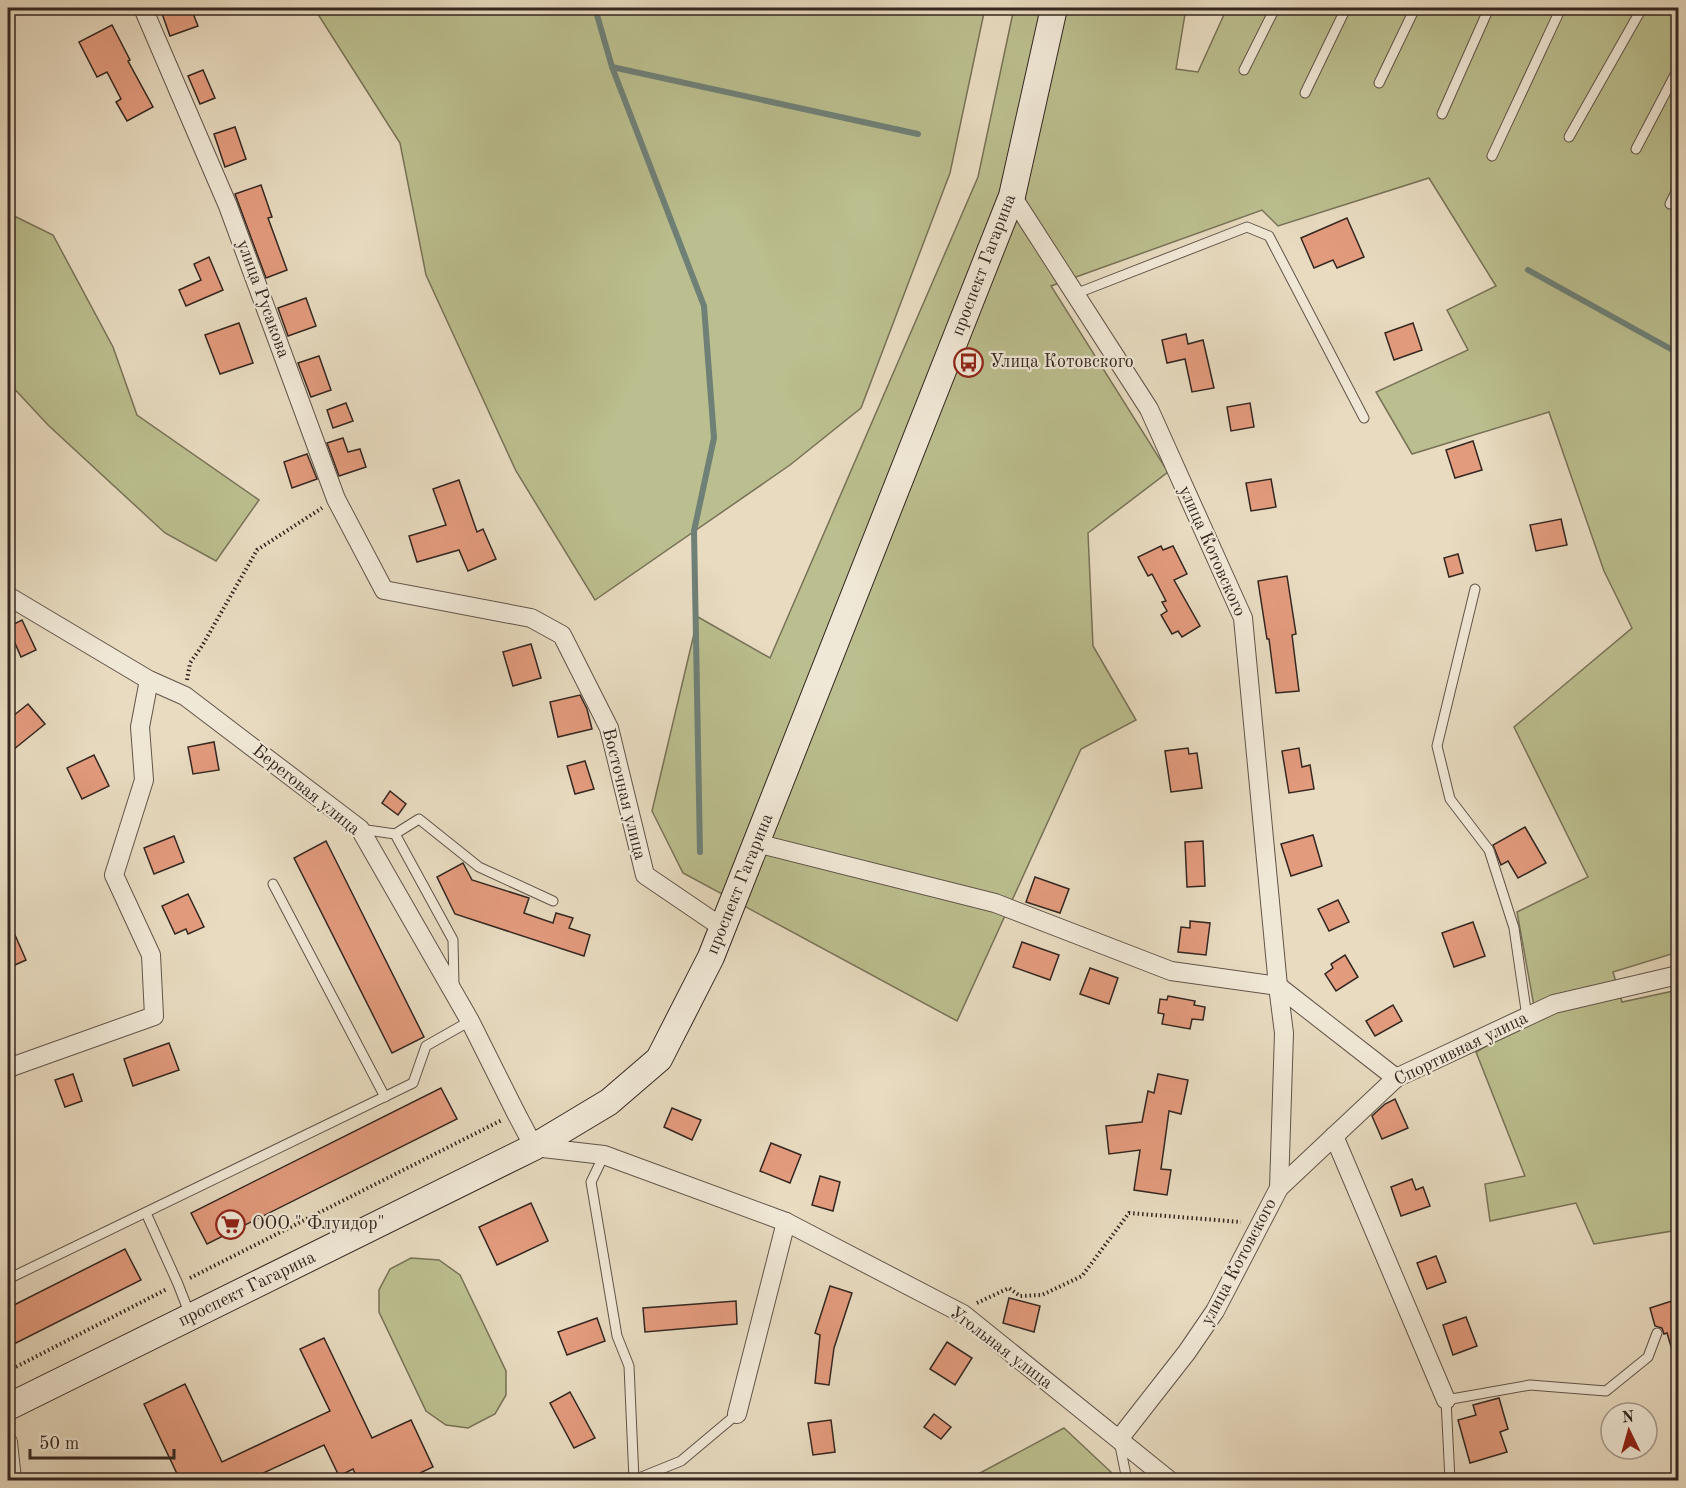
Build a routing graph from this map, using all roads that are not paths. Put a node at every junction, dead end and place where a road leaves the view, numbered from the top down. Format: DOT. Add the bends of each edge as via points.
graph roads {
  1 [pos="143,8"];
  2 [pos="1054,8"];
  3 [pos="1275,8"];
  4 [pos="1346,8"];
  5 [pos="1415,8"];
  6 [pos="1489,8"];
  7 [pos="1561,8"];
  8 [pos="1642,8"];
  9 [pos="1678,69"];
  10 [pos="1244,70"];
  11 [pos="1379,84"];
  12 [pos="1305,93"];
  13 [pos="1442,114"];
  14 [pos="1569,137"];
  15 [pos="1636,149"];
  16 [pos="1492,156"];
  17 [pos="1678,188"];
  18 [pos="1012,196"];
  19 [pos="1670,204"];
  20 [pos="1075,294"];
  21 [pos="1364,418"];
  22 [pos="1475,589"];
  23 [pos="384,590"];
  24 [pos="8,596"];
  25 [pos="149,680"];
  26 [pos="360,829"];
  27 [pos="395,834"];
  28 [pos="756,843"];
  29 [pos="273,884"];
  30 [pos="553,901"];
  31 [pos="723,927"];
  32 [pos="1678,975"];
  33 [pos="1278,986"];
  34 [pos="454,994"];
  35 [pos="1527,1017"];
  36 [pos="470,1021"];
  37 [pos="10,1062"];
  38 [pos="1396,1078"];
  39 [pos="385,1097"];
  40 [pos="1334,1136"];
  41 [pos="534,1147"];
  42 [pos="604,1155"];
  43 [pos="1278,1188"];
  44 [pos="146,1213"];
  45 [pos="786,1222"];
  46 [pos="8,1279"];
  47 [pos="191,1317"];
  48 [pos="1657,1332"];
  49 [pos="1446,1400"];
  50 [pos="8,1407"];
  51 [pos="737,1414"];
  52 [pos="1119,1439"];
  53 [pos="8,1442"];
  54 [pos="12,1480"];
  55 [pos="634,1480"];
  56 [pos="1127,1480"];
  57 [pos="1169,1480"];
  58 [pos="1450,1480"];
  1 -- 23 [label="street, улица Русакова" via="228,206 336,499"];
  2 -- 18 [label="main road, проспект Гагарина"];
  3 -- 10 [label="lane"];
  4 -- 12 [label="lane"];
  5 -- 11 [label="lane"];
  6 -- 13 [label="lane"];
  7 -- 16 [label="lane"];
  8 -- 14 [label="lane"];
  9 -- 15 [label="lane"];
  17 -- 19 [label="lane"];
  18 -- 20 [label="street, улица Котовского"];
  18 -- 28 [label="main road, проспект Гагарина"];
  20 -- 21 [label="lane" via="1247,226 1269,237"];
  20 -- 33 [label="street, улица Котовского" via="1149,409 1243,618"];
  22 -- 35 [label="lane" via="1437,746 1450,799 1489,850 1514,928"];
  23 -- 31 [label="street, Восточная улица" via="531,618 562,635 609,728 645,875"];
  24 -- 25 [label="street, Береговая улица"];
  25 -- 26 [label="street, Береговая улица" via="185,696"];
  25 -- 37 [label="street" via="140,727 144,780 114,875 152,955 154,1016"];
  26 -- 27 [label="lane"];
  26 -- 34 [label="street, Береговая улица"];
  27 -- 30 [label="lane" via="419,819 479,867"];
  27 -- 34 [label="lane" via="453,940"];
  28 -- 31 [label="main road, проспект Гагарина"];
  28 -- 33 [label="street" via="995,903 1171,971"];
  29 -- 39 [label="lane"];
  31 -- 41 [label="main road, проспект Гагарина" via="659,1059 609,1102"];
  32 -- 35 [label="street, Спортивная улица" via="1554,1004"];
  33 -- 38 [label="street"];
  33 -- 43 [label="street, улица Котовского" via="1284,1033"];
  34 -- 36 [label="street, Береговая улица"];
  35 -- 38 [label="street, Спортивная улица"];
  36 -- 39 [label="lane" via="426,1046 413,1083"];
  36 -- 41 [label="street, Береговая улица"];
  38 -- 40 [label="street, Спортивная улица"];
  39 -- 44 [label="lane"];
  40 -- 43 [label="street, Спортивная улица"];
  40 -- 49 [label="street"];
  41 -- 42 [label="street, Угольная улица"];
  41 -- 47 [label="main road, проспект Гагарина"];
  42 -- 45 [label="street, Угольная улица"];
  42 -- 55 [label="lane" via="591,1182 616,1336 629,1366"];
  43 -- 52 [label="street, улица Котовского" via="1215,1311"];
  44 -- 46 [label="lane"];
  44 -- 47 [label="lane"];
  45 -- 51 [label="street"];
  45 -- 52 [label="street, Угольная улица" via="963,1314"];
  47 -- 50 [label="main road, проспект Гагарина"];
  48 -- 49 [label="lane" via="1648,1357 1606,1391 1530,1385"];
  49 -- 58 [label="lane"];
  51 -- 55 [label="lane" via="681,1461"];
  52 -- 56 [label="lane"];
  52 -- 57 [label="street, Угольная улица"];
  53 -- 54 [label="street"];
}
